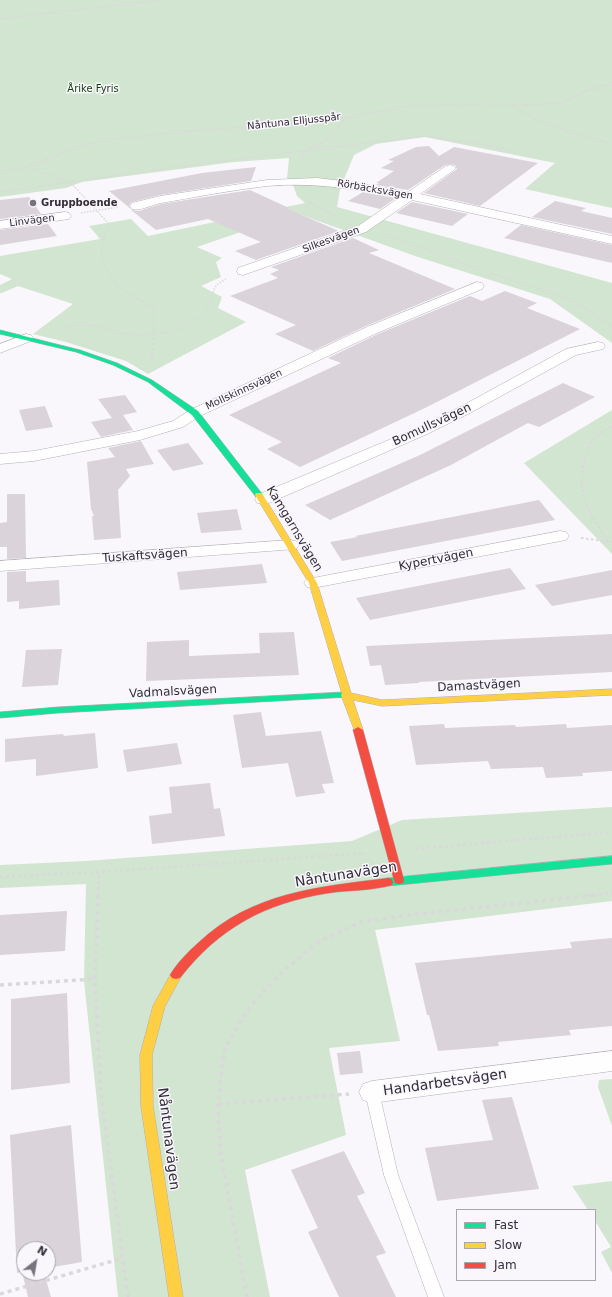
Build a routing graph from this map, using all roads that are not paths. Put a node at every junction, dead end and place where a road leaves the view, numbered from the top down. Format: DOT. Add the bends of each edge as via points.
graph roads {
  1 [pos="450,168"];
  2 [pos="412,196"];
  3 [pos="136,206"];
  4 [pos="65,216"];
  5 [pos="0,225"];
  6 [pos="612,240"];
  7 [pos="243,271"];
  8 [pos="477,286"];
  9 [pos="0,332"];
  10 [pos="26,338"];
  11 [pos="598,346"];
  12 [pos="0,349"];
  13 [pos="195,413"];
  14 [pos="0,459"];
  15 [pos="263,499"];
  16 [pos="560,536"];
  17 [pos="290,545"];
  18 [pos="0,566"];
  19 [pos="313,583"];
  20 [pos="612,692"];
  21 [pos="348,695"];
  22 [pos="0,715"];
  23 [pos="612,860"];
  24 [pos="398,880"];
  25 [pos="612,1061"];
  26 [pos="372,1092"];
  27 [pos="176,1297"];
  28 [pos="436,1297"];
  1 -- 2 [label="street, Silkesvägen"];
  2 -- 3 [label="street, Rörbäcksvägen" via="334,182 300,181 260,184"];
  2 -- 6 [label="street, Rörbäcksvägen"];
  2 -- 7 [label="street, Silkesvägen" via="365,227"];
  4 -- 5 [label="street, Linvägen"];
  8 -- 13 [label="street, Mollskinnsvägen" via="372,330"];
  9 -- 10 [label="street, Kamgarnsvägen"];
  10 -- 12 [label="street"];
  10 -- 13 [label="street, Kamgarnsvägen" via="78,351 115,364 150,381"];
  11 -- 15 [label="street, Bomullsvägen" via="571,352 420,432"];
  13 -- 14 [label="street, Mollskinnsvägen" via="178,424 140,435 34,456"];
  13 -- 15 [label="street, Kamgarnsvägen"];
  15 -- 17 [label="street, Kamgarnsvägen"];
  16 -- 19 [label="street, Kypertvägen"];
  17 -- 18 [label="street, Tuskaftsvägen"];
  17 -- 19 [label="street, Kamgarnsvägen"];
  19 -- 21 [label="street, Kamgarnsvägen"];
  20 -- 21 [label="street, Damastvägen" via="382,703"];
  21 -- 22 [label="street, Vadmalsvägen"];
  21 -- 24 [label="street, Kamgarnsvägen"];
  23 -- 24 [label="street, Nåntunavägen"];
  24 -- 27 [label="street, Nåntunavägen" via="312,892 273,902 232,922 201,946 177,974 159,1006 146,1055 147,1106"];
  25 -- 26 [label="street, Handarbetsvägen"];
  26 -- 28 [label="lane, Handarbetsvägen" via="392,1175"];
}
